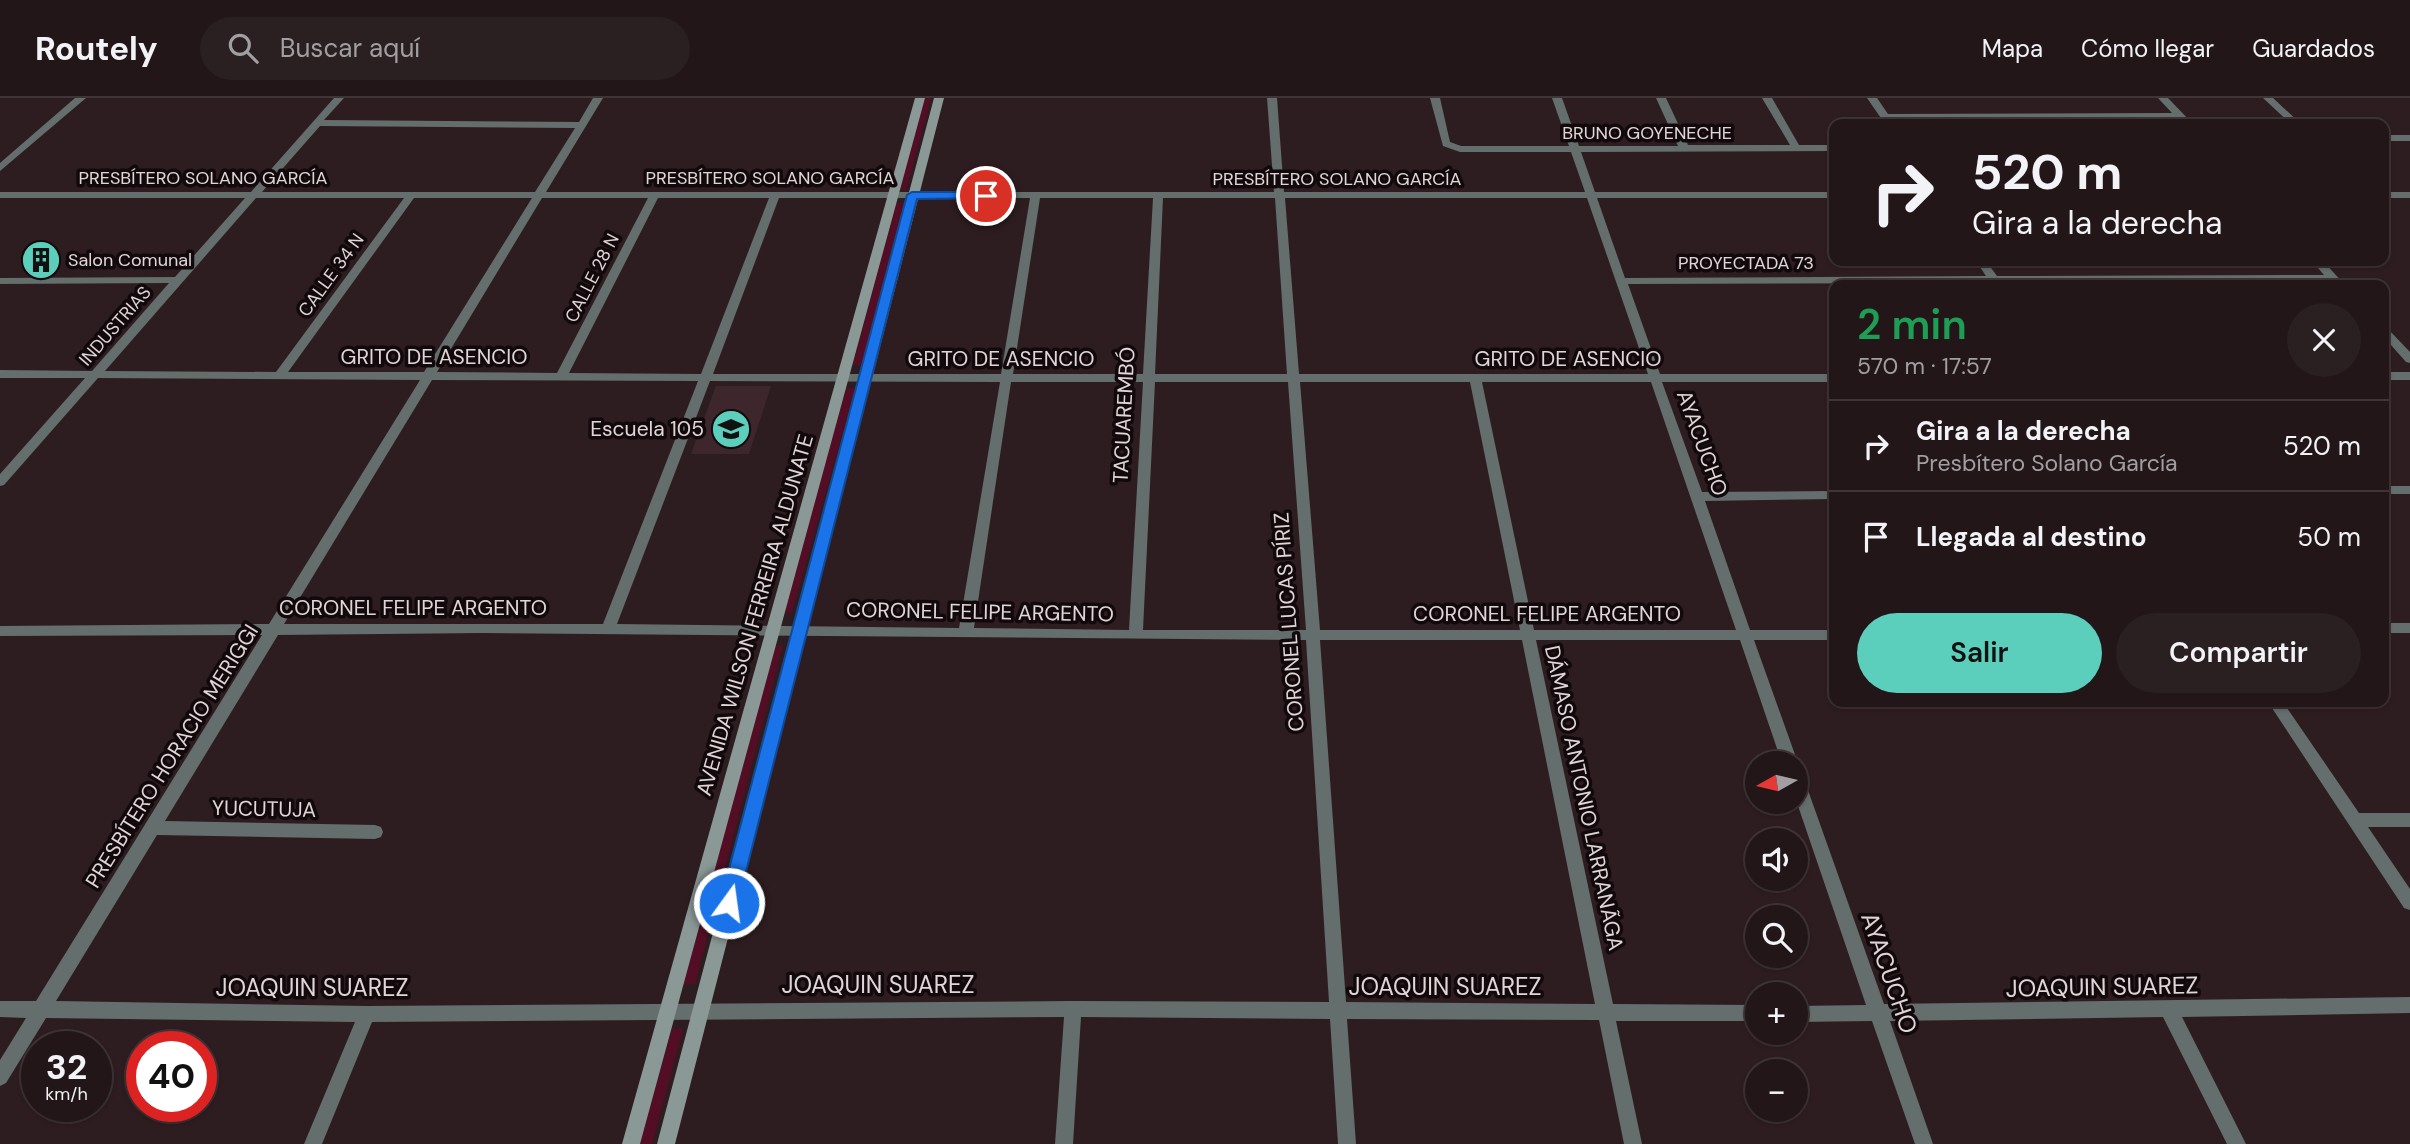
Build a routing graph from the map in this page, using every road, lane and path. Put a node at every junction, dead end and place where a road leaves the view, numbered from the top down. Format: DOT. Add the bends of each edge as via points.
graph roads {
  1 [pos="80,98"];
  2 [pos="339,98"];
  3 [pos="598,98"];
  4 [pos="920,98"];
  5 [pos="939,98"];
  6 [pos="1272,98"];
  7 [pos="1435,98"];
  8 [pos="1557,98"];
  9 [pos="1661,98"];
  10 [pos="1767,98"];
  11 [pos="1872,98"];
  12 [pos="2163,98"];
  13 [pos="2268,98"];
  14 [pos="2180,116"];
  15 [pos="1886,119"];
  16 [pos="1960,119"];
  17 [pos="2183,119"];
  18 [pos="2291,119"];
  19 [pos="316,123"];
  20 [pos="581,125"];
  21 [pos="2389,138"];
  22 [pos="2410,138"];
  23 [pos="1684,148"];
  24 [pos="1796,148"];
  25 [pos="1829,148"];
  26 [pos="1575,149"];
  27 [pos="0,168"];
  28 [pos="0,195"];
  29 [pos="893,195"];
  30 [pos="912,195"];
  31 [pos="1829,195"];
  32 [pos="2389,195"];
  33 [pos="2410,195"];
  34 [pos="253,196"];
  35 [pos="654,196"];
  36 [pos="775,196"];
  37 [pos="1035,196"];
  38 [pos="1591,196"];
  39 [pos="410,197"];
  40 [pos="538,197"];
  41 [pos="1158,197"];
  42 [pos="1279,198"];
  43 [pos="2322,266"];
  44 [pos="178,280"];
  45 [pos="2335,280"];
  46 [pos="0,281"];
  47 [pos="1622,281"];
  48 [pos="1829,282"];
  49 [pos="2389,336"];
  50 [pos="2410,359"];
  51 [pos="0,374"];
  52 [pos="97,374"];
  53 [pos="280,374"];
  54 [pos="428,376"];
  55 [pos="2389,376"];
  56 [pos="2410,376"];
  57 [pos="561,377"];
  58 [pos="705,377"];
  59 [pos="1294,377"];
  60 [pos="1829,377"];
  61 [pos="843,378"];
  62 [pos="866,378"];
  63 [pos="1006,378"];
  64 [pos="1149,378"];
  65 [pos="1475,378"];
  66 [pos="1655,378"];
  67 [pos="0,482"];
  68 [pos="2389,490"];
  69 [pos="2410,490"];
  70 [pos="1829,495"];
  71 [pos="1698,497"];
  72 [pos="2389,628"];
  73 [pos="2410,628"];
  74 [pos="274,630"];
  75 [pos="608,630"];
  76 [pos="0,631"];
  77 [pos="771,631"];
  78 [pos="966,631"];
  79 [pos="798,632"];
  80 [pos="1526,634"];
  81 [pos="1136,635"];
  82 [pos="1313,635"];
  83 [pos="1829,635"];
  84 [pos="1746,636"];
  85 [pos="2278,707"];
  86 [pos="1786,751"];
  87 [pos="1808,814"];
  88 [pos="2355,820"];
  89 [pos="2410,820"];
  90 [pos="152,828"];
  91 [pos="375,832"];
  92 [pos="2410,903"];
  93 [pos="2410,1005"];
  94 [pos="0,1009"];
  95 [pos="1073,1009"];
  96 [pos="41,1010"];
  97 [pos="2169,1010"];
  98 [pos="667,1011"];
  99 [pos="701,1011"];
  100 [pos="1337,1011"];
  101 [pos="1605,1011"];
  102 [pos="1745,1013"];
  103 [pos="367,1014"];
  104 [pos="1808,1014"];
  105 [pos="1878,1015"];
  106 [pos="0,1077"];
  107 [pos="313,1144"];
  108 [pos="631,1144"];
  109 [pos="666,1144"];
  110 [pos="1064,1144"];
  111 [pos="1347,1144"];
  112 [pos="1633,1144"];
  113 [pos="1924,1144"];
  114 [pos="2237,1144"];
  1 -- 27 [label="street"];
  2 -- 19 [label="street, INDUSTRIAS"];
  3 -- 20 [label="street, PRESBÍTERO HORACIO MERIGGI"];
  4 -- 29 [label="street, AVENIDA WILSON FERREIRA ALDUNATE"];
  5 -- 30 [label="street, AVENIDA WILSON FERREIRA ALDUNATE"];
  6 -- 42 [label="street, CORONEL LUCAS PÍRIZ"];
  7 -- 26 [label="street, BRUNO GOYENECHE" via="1446,144 1460,149"];
  8 -- 26 [label="street, AYACUCHO"];
  9 -- 23 [label="street"];
  10 -- 24 [label="street"];
  11 -- 15 [label="street"];
  12 -- 14 [label="street"];
  13 -- 18 [label="street"];
  14 -- 16 [label="street"];
  14 -- 17 [label="street"];
  19 -- 20 [label="street"];
  19 -- 34 [label="street, INDUSTRIAS"];
  20 -- 40 [label="street, PRESBÍTERO HORACIO MERIGGI"];
  21 -- 22 [label="street"];
  23 -- 24 [label="street, BRUNO GOYENECHE"];
  23 -- 26 [label="street, BRUNO GOYENECHE"];
  24 -- 25 [label="street, BRUNO GOYENECHE"];
  26 -- 38 [label="street, AYACUCHO"];
  28 -- 34 [label="street, PRESBÍTERO SOLANO GARCÍA"];
  29 -- 30 [label="street, PRESBÍTERO SOLANO GARCÍA"];
  29 -- 36 [label="street, PRESBÍTERO SOLANO GARCÍA"];
  29 -- 61 [label="street, AVENIDA WILSON FERREIRA ALDUNATE"];
  30 -- 37 [label="street, PRESBÍTERO SOLANO GARCÍA"];
  30 -- 62 [label="street, AVENIDA WILSON FERREIRA ALDUNATE"];
  31 -- 38 [label="street, PRESBÍTERO SOLANO GARCÍA"];
  32 -- 33 [label="street"];
  34 -- 39 [label="street, PRESBÍTERO SOLANO GARCÍA"];
  34 -- 44 [label="street, INDUSTRIAS"];
  35 -- 36 [label="street, PRESBÍTERO SOLANO GARCÍA"];
  35 -- 40 [label="street, PRESBÍTERO SOLANO GARCÍA"];
  35 -- 57 [label="street, CALLE 28 N"];
  36 -- 58 [label="street"];
  37 -- 41 [label="street, PRESBÍTERO SOLANO GARCÍA"];
  37 -- 63 [label="street"];
  38 -- 42 [label="street, PRESBÍTERO SOLANO GARCÍA"];
  38 -- 47 [label="street, AYACUCHO"];
  39 -- 40 [label="street, PRESBÍTERO SOLANO GARCÍA"];
  39 -- 53 [label="street, CALLE 34 N"];
  40 -- 54 [label="street, PRESBÍTERO HORACIO MERIGGI"];
  41 -- 42 [label="street, PRESBÍTERO SOLANO GARCÍA"];
  41 -- 64 [label="street, TACUAREMBÓ"];
  42 -- 59 [label="street, CORONEL LUCAS PÍRIZ"];
  43 -- 45 [label="street"];
  44 -- 46 [label="street"];
  44 -- 52 [label="street, INDUSTRIAS"];
  47 -- 48 [label="street, PROYECTADA 73"];
  47 -- 66 [label="street, AYACUCHO"];
  49 -- 50 [label="street"];
  51 -- 52 [label="street, GRITO DE ASENCIO"];
  52 -- 53 [label="street, GRITO DE ASENCIO"];
  52 -- 67 [label="street, INDUSTRIAS"];
  53 -- 54 [label="street, GRITO DE ASENCIO"];
  54 -- 57 [label="street, GRITO DE ASENCIO"];
  54 -- 74 [label="street, PRESBÍTERO HORACIO MERIGGI"];
  55 -- 56 [label="street"];
  57 -- 58 [label="street, GRITO DE ASENCIO"];
  58 -- 61 [label="street, GRITO DE ASENCIO"];
  58 -- 75 [label="street"];
  59 -- 64 [label="street, GRITO DE ASENCIO"];
  59 -- 65 [label="street, GRITO DE ASENCIO"];
  59 -- 82 [label="street, CORONEL LUCAS PÍRIZ"];
  60 -- 66 [label="street, GRITO DE ASENCIO"];
  61 -- 62 [label="street, GRITO DE ASENCIO"];
  61 -- 77 [label="street, AVENIDA WILSON FERREIRA ALDUNATE"];
  62 -- 63 [label="street, GRITO DE ASENCIO"];
  62 -- 79 [label="street, AVENIDA WILSON FERREIRA ALDUNATE"];
  63 -- 64 [label="street, GRITO DE ASENCIO"];
  63 -- 78 [label="street"];
  64 -- 81 [label="street, TACUAREMBÓ"];
  65 -- 66 [label="street, GRITO DE ASENCIO"];
  65 -- 80 [label="street, DÁMASO ANTONIO LARRANÃGA"];
  66 -- 71 [label="street, AYACUCHO"];
  68 -- 69 [label="street"];
  70 -- 71 [label="street"];
  71 -- 84 [label="street, AYACUCHO"];
  72 -- 73 [label="street"];
  74 -- 75 [label="street, CORONEL FELIPE ARGENTO"];
  74 -- 76 [label="street, CORONEL FELIPE ARGENTO"];
  74 -- 90 [label="street, PRESBÍTERO HORACIO MERIGGI"];
  75 -- 77 [label="street, CORONEL FELIPE ARGENTO"];
  77 -- 79 [label="street, CORONEL FELIPE ARGENTO"];
  77 -- 98 [label="street, AVENIDA WILSON FERREIRA ALDUNATE"];
  78 -- 79 [label="street, CORONEL FELIPE ARGENTO"];
  78 -- 81 [label="street, CORONEL FELIPE ARGENTO"];
  79 -- 99 [label="street, AVENIDA WILSON FERREIRA ALDUNATE"];
  80 -- 82 [label="street, CORONEL FELIPE ARGENTO"];
  80 -- 84 [label="street, CORONEL FELIPE ARGENTO"];
  80 -- 101 [label="street, DÁMASO ANTONIO LARRANÃGA"];
  81 -- 82 [label="street, CORONEL FELIPE ARGENTO"];
  82 -- 100 [label="street, CORONEL LUCAS PÍRIZ"];
  83 -- 84 [label="street, CORONEL FELIPE ARGENTO"];
  84 -- 86 [label="street, AYACUCHO"];
  85 -- 88 [label="street"];
  87 -- 105 [label="street, AYACUCHO"];
  88 -- 89 [label="street"];
  88 -- 92 [label="street"];
  90 -- 91 [label="street, YUCUTUJA"];
  90 -- 96 [label="street, PRESBÍTERO HORACIO MERIGGI"];
  93 -- 97 [label="street, JOAQUIN SUAREZ"];
  94 -- 96 [label="street, JOAQUIN SUAREZ"];
  95 -- 99 [label="street, JOAQUIN SUAREZ"];
  95 -- 100 [label="street, JOAQUIN SUAREZ"];
  95 -- 110 [label="street"];
  96 -- 103 [label="street, JOAQUIN SUAREZ"];
  96 -- 106 [label="street, PRESBÍTERO HORACIO MERIGGI"];
  97 -- 105 [label="street, JOAQUIN SUAREZ"];
  97 -- 114 [label="street"];
  98 -- 99 [label="street, JOAQUIN SUAREZ"];
  98 -- 103 [label="street, JOAQUIN SUAREZ"];
  98 -- 108 [label="street, AVENIDA WILSON FERREIRA ALDUNATE"];
  99 -- 109 [label="street, AVENIDA WILSON FERREIRA ALDUNATE"];
  100 -- 101 [label="street, JOAQUIN SUAREZ"];
  100 -- 111 [label="street, CORONEL LUCAS PÍRIZ"];
  101 -- 102 [label="street, JOAQUIN SUAREZ"];
  101 -- 112 [label="street, DÁMASO ANTONIO LARRANÃGA"];
  103 -- 107 [label="street"];
  104 -- 105 [label="street, JOAQUIN SUAREZ"];
  105 -- 113 [label="street, AYACUCHO"];
}
